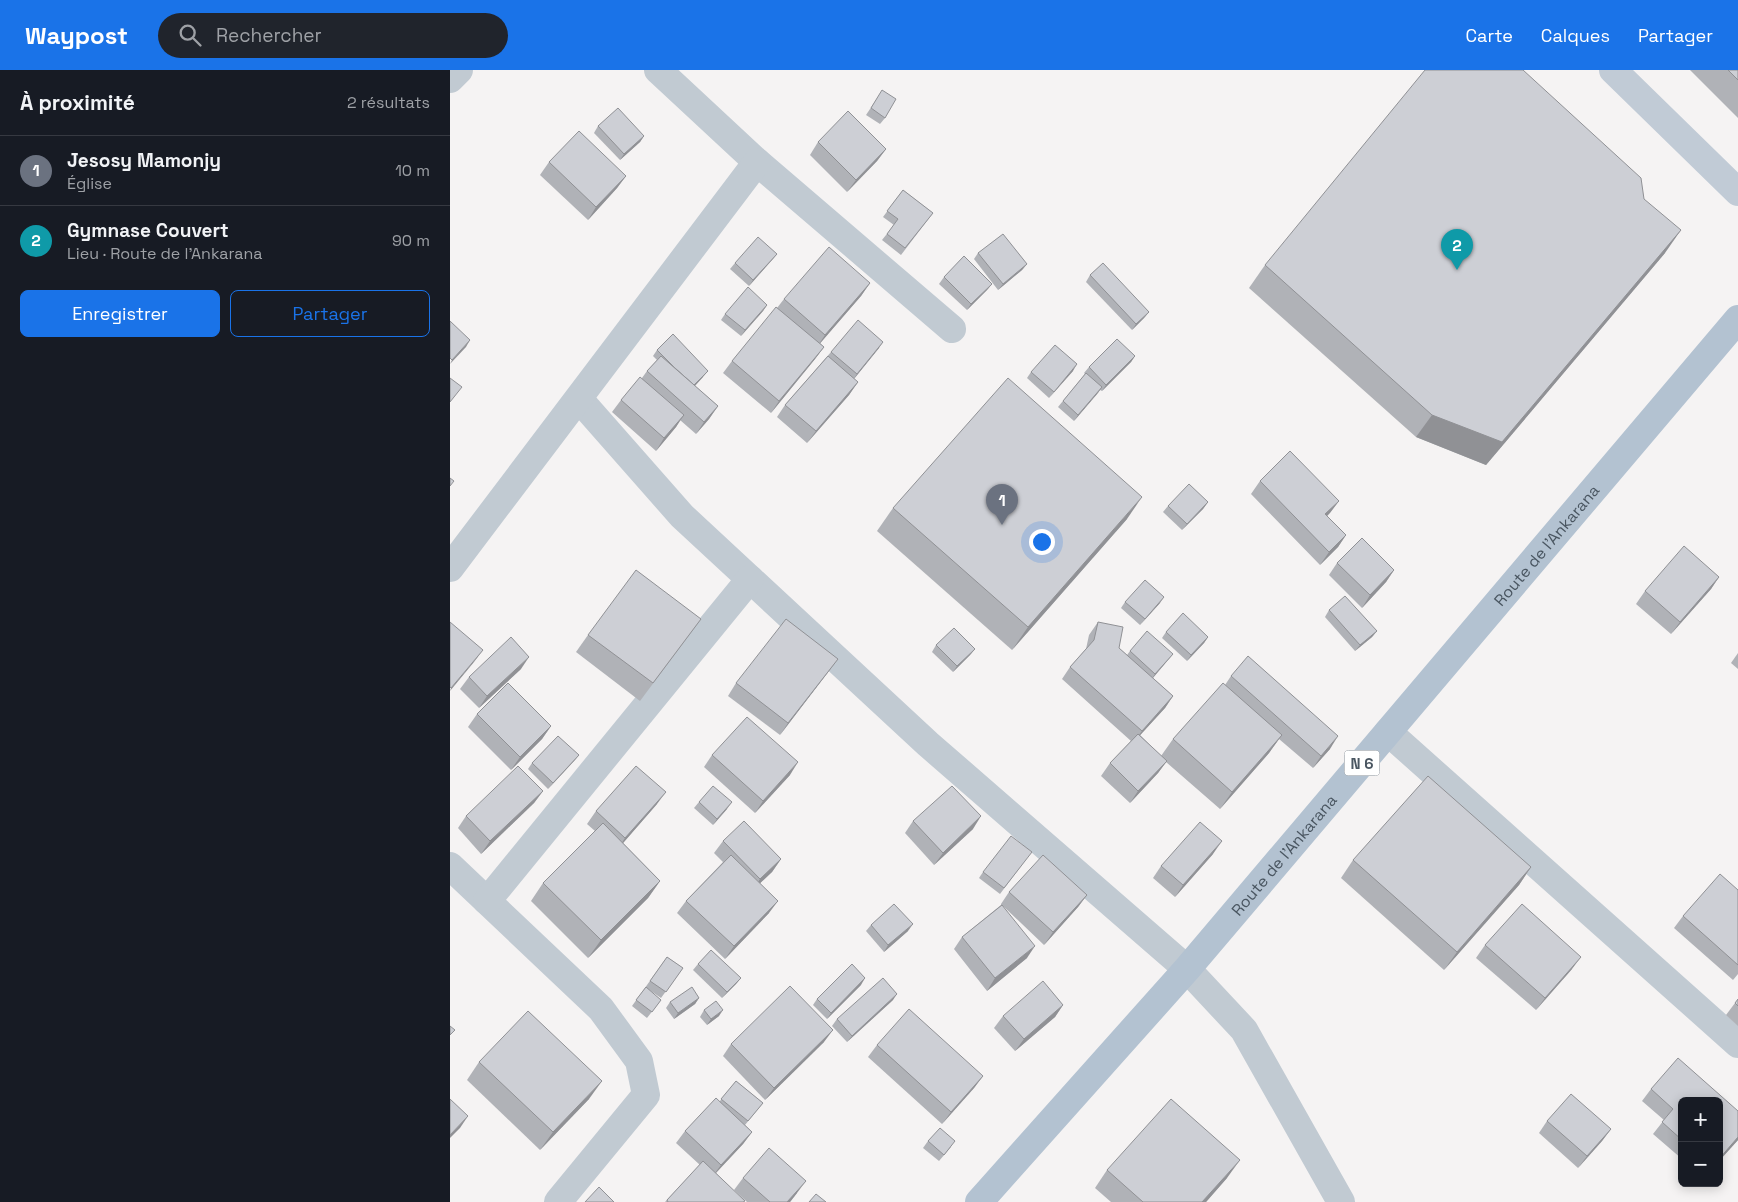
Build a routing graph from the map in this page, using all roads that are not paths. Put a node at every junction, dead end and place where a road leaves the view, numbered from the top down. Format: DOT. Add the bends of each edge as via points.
graph roads {
  1 [pos="459,70"];
  2 [pos="658,70"];
  3 [pos="1613,70"];
  4 [pos="450,79"];
  5 [pos="685,80"];
  6 [pos="757,162"];
  7 [pos="1738,192"];
  8 [pos="1738,319"];
  9 [pos="952,329"];
  10 [pos="578,399"];
  11 [pos="450,568"];
  12 [pos="750,579"];
  13 [pos="1388,732"];
  14 [pos="450,866"];
  15 [pos="487,901"];
  16 [pos="1187,969"];
  17 [pos="1738,1044"];
  18 [pos="558,1202"];
  19 [pos="979,1202"];
  20 [pos="1341,1202"];
  1 -- 4 [label="street"];
  2 -- 5 [label="street"];
  3 -- 7 [label="main road"];
  5 -- 6 [label="street"];
  6 -- 9 [label="street"];
  6 -- 10 [label="street"];
  8 -- 13 [label="main road, Route de l'Ankarana / N 6"];
  10 -- 11 [label="street"];
  10 -- 12 [label="street" via="682,516"];
  12 -- 15 [label="street"];
  12 -- 16 [label="street" via="928,744"];
  13 -- 16 [label="main road, Route de l'Ankarana / N 6"];
  13 -- 17 [label="street"];
  14 -- 15 [label="street"];
  15 -- 18 [label="street" via="601,1010 640,1061 646,1095"];
  16 -- 19 [label="main road, Route de l'Ankarana / N 6"];
  16 -- 20 [label="street" via="1244,1030"];
}
